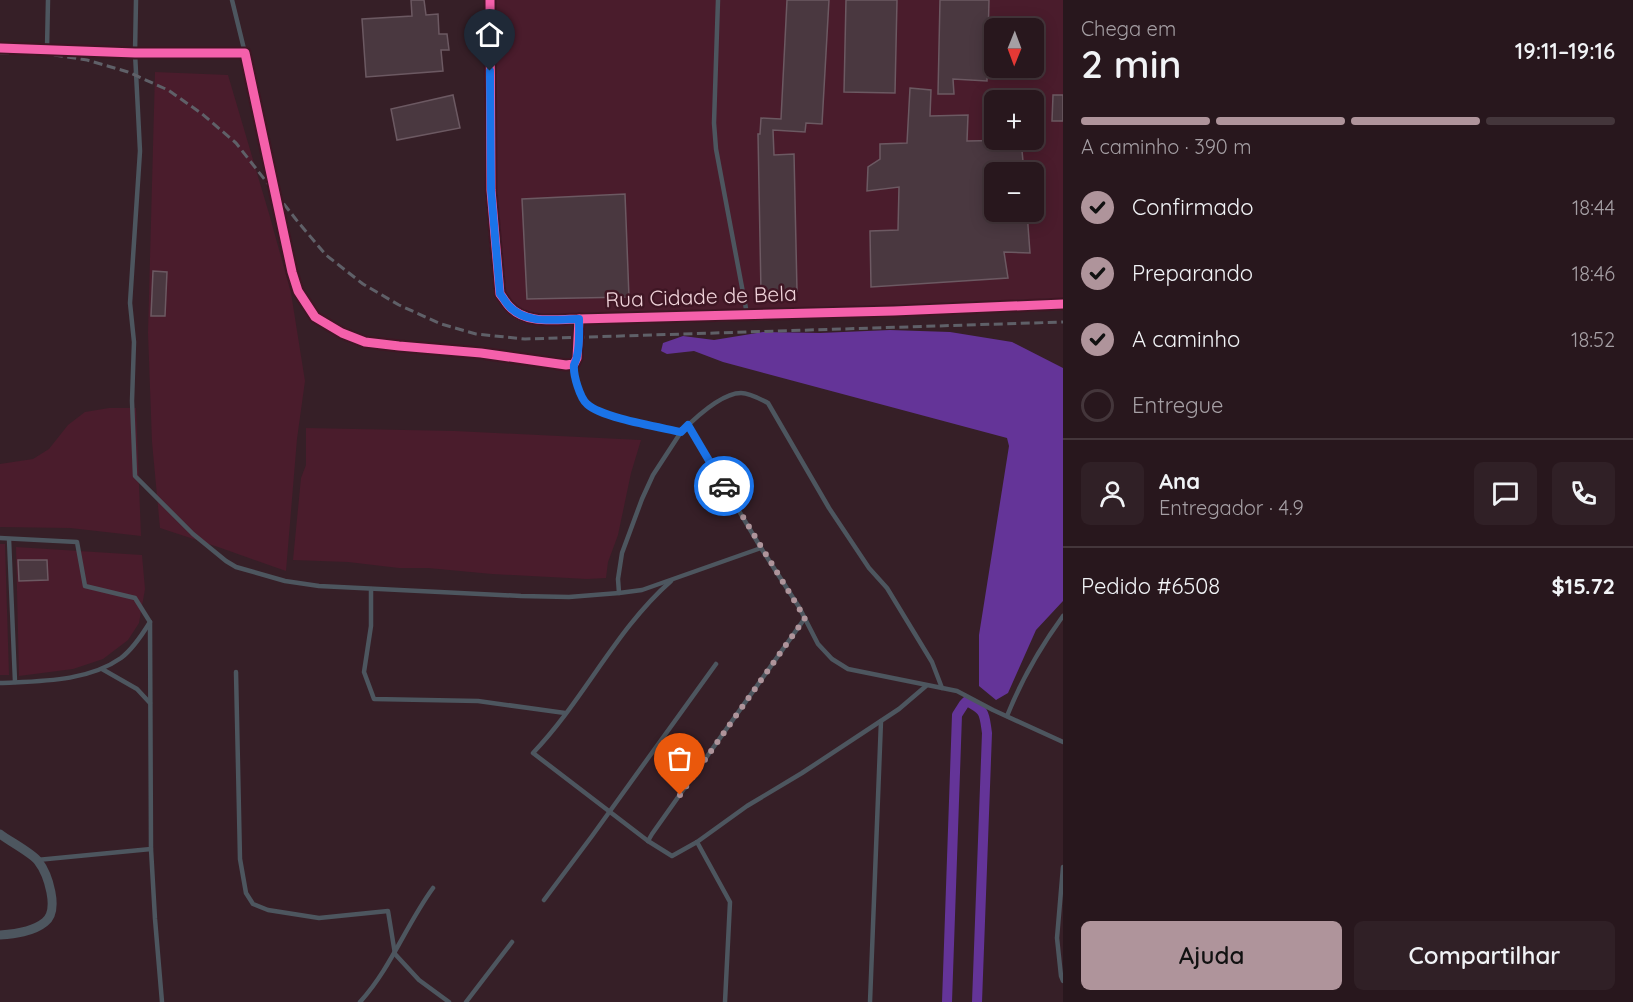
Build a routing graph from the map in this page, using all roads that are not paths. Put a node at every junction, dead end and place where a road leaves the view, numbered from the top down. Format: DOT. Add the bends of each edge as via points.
graph roads {
  1 [pos="48,0"];
  2 [pos="136,0"];
  3 [pos="232,0"];
  4 [pos="490,0"];
  5 [pos="718,0"];
  6 [pos="0,48"];
  7 [pos="47,49"];
  8 [pos="135,53"];
  9 [pos="246,53"];
  10 [pos="1063,304"];
  11 [pos="747,314"];
  12 [pos="579,319"];
  13 [pos="574,364"];
  14 [pos="688,425"];
  15 [pos="681,432"];
  16 [pos="0,538"];
  17 [pos="9,539"];
  18 [pos="761,548"];
  19 [pos="674,579"];
  20 [pos="371,589"];
  21 [pos="619,593"];
  22 [pos="1063,616"];
  23 [pos="805,618"];
  24 [pos="150,622"];
  25 [pos="716,664"];
  26 [pos="102,669"];
  27 [pos="236,672"];
  28 [pos="15,682"];
  29 [pos="0,683"];
  30 [pos="926,686"];
  31 [pos="942,688"];
  32 [pos="150,702"];
  33 [pos="565,713"];
  34 [pos="1007,716"];
  35 [pos="881,721"];
  36 [pos="1063,742"];
  37 [pos="610,812"];
  38 [pos="0,834"];
  39 [pos="648,841"];
  40 [pos="697,842"];
  41 [pos="151,849"];
  42 [pos="37,860"];
  43 [pos="1063,867"];
  44 [pos="433,888"];
  45 [pos="544,900"];
  46 [pos="0,935"];
  47 [pos="512,942"];
  48 [pos="395,954"];
  49 [pos="1063,981"];
  50 [pos="162,1002"];
  51 [pos="360,1002"];
  52 [pos="449,1002"];
  53 [pos="466,1002"];
  54 [pos="725,1002"];
  55 [pos="870,1002"];
  1 -- 7 [label="lane"];
  2 -- 8 [label="lane"];
  3 -- 9 [label="lane"];
  4 -- 12 [label="street, Rua Cidade de Bela" via="491,190 500,294 509,307 523,316"];
  5 -- 11 [label="lane" via="716,149"];
  6 -- 7 [label="street"];
  7 -- 8 [label="street"];
  8 -- 9 [label="street"];
  8 -- 20 [label="lane" via="140,151 130,303 135,476 193,534 236,567 303,584"];
  9 -- 13 [label="street" via="292,272 298,291 315,317 365,342"];
  10 -- 11 [label="street, Rua Cidade de Bela"];
  11 -- 12 [label="street, Rua Cidade de Bela"];
  12 -- 13 [label="street"];
  13 -- 15 [label="lane" via="579,391 587,405 621,418"];
  14 -- 15 [label="lane"];
  14 -- 18 [label="lane"];
  14 -- 31 [label="lane" via="710,407 740,393 768,403 829,508 932,662"];
  15 -- 21 [label="lane" via="642,499 622,553"];
  16 -- 17 [label="lane"];
  17 -- 24 [label="lane" via="77,542 85,586 135,598"];
  17 -- 28 [label="lane"];
  18 -- 19 [label="lane"];
  18 -- 23 [label="lane"];
  19 -- 21 [label="lane"];
  19 -- 33 [label="lane" via="638,615"];
  20 -- 21 [label="lane" via="569,597"];
  20 -- 33 [label="lane" via="371,626 364,672 374,699 478,701"];
  22 -- 34 [label="lane"];
  23 -- 30 [label="lane" via="818,644 848,669"];
  23 -- 39 [label="lane"];
  24 -- 26 [label="lane" via="122,657"];
  24 -- 32 [label="lane"];
  25 -- 37 [label="lane"];
  26 -- 28 [label="lane" via="61,679"];
  26 -- 32 [label="lane" via="137,689"];
  27 -- 48 [label="lane" via="240,859 246,893 253,904 268,910 319,918 388,912"];
  28 -- 29 [label="lane"];
  30 -- 31 [label="lane"];
  30 -- 35 [label="lane"];
  31 -- 34 [label="lane" via="957,691"];
  32 -- 41 [label="lane"];
  33 -- 37 [label="lane" via="533,753"];
  34 -- 36 [label="lane"];
  35 -- 40 [label="lane"];
  35 -- 55 [label="lane"];
  37 -- 39 [label="lane"];
  37 -- 45 [label="lane"];
  38 -- 42 [label="street"];
  39 -- 40 [label="lane" via="672,856"];
  40 -- 54 [label="lane" via="730,902"];
  41 -- 42 [label="lane"];
  41 -- 50 [label="lane"];
  42 -- 46 [label="street" via="51,893 50,916 32,929"];
  43 -- 49 [label="lane" via="1057,938"];
  44 -- 48 [label="lane"];
  47 -- 53 [label="lane"];
  48 -- 51 [label="lane"];
  48 -- 52 [label="lane" via="419,980"];
}
